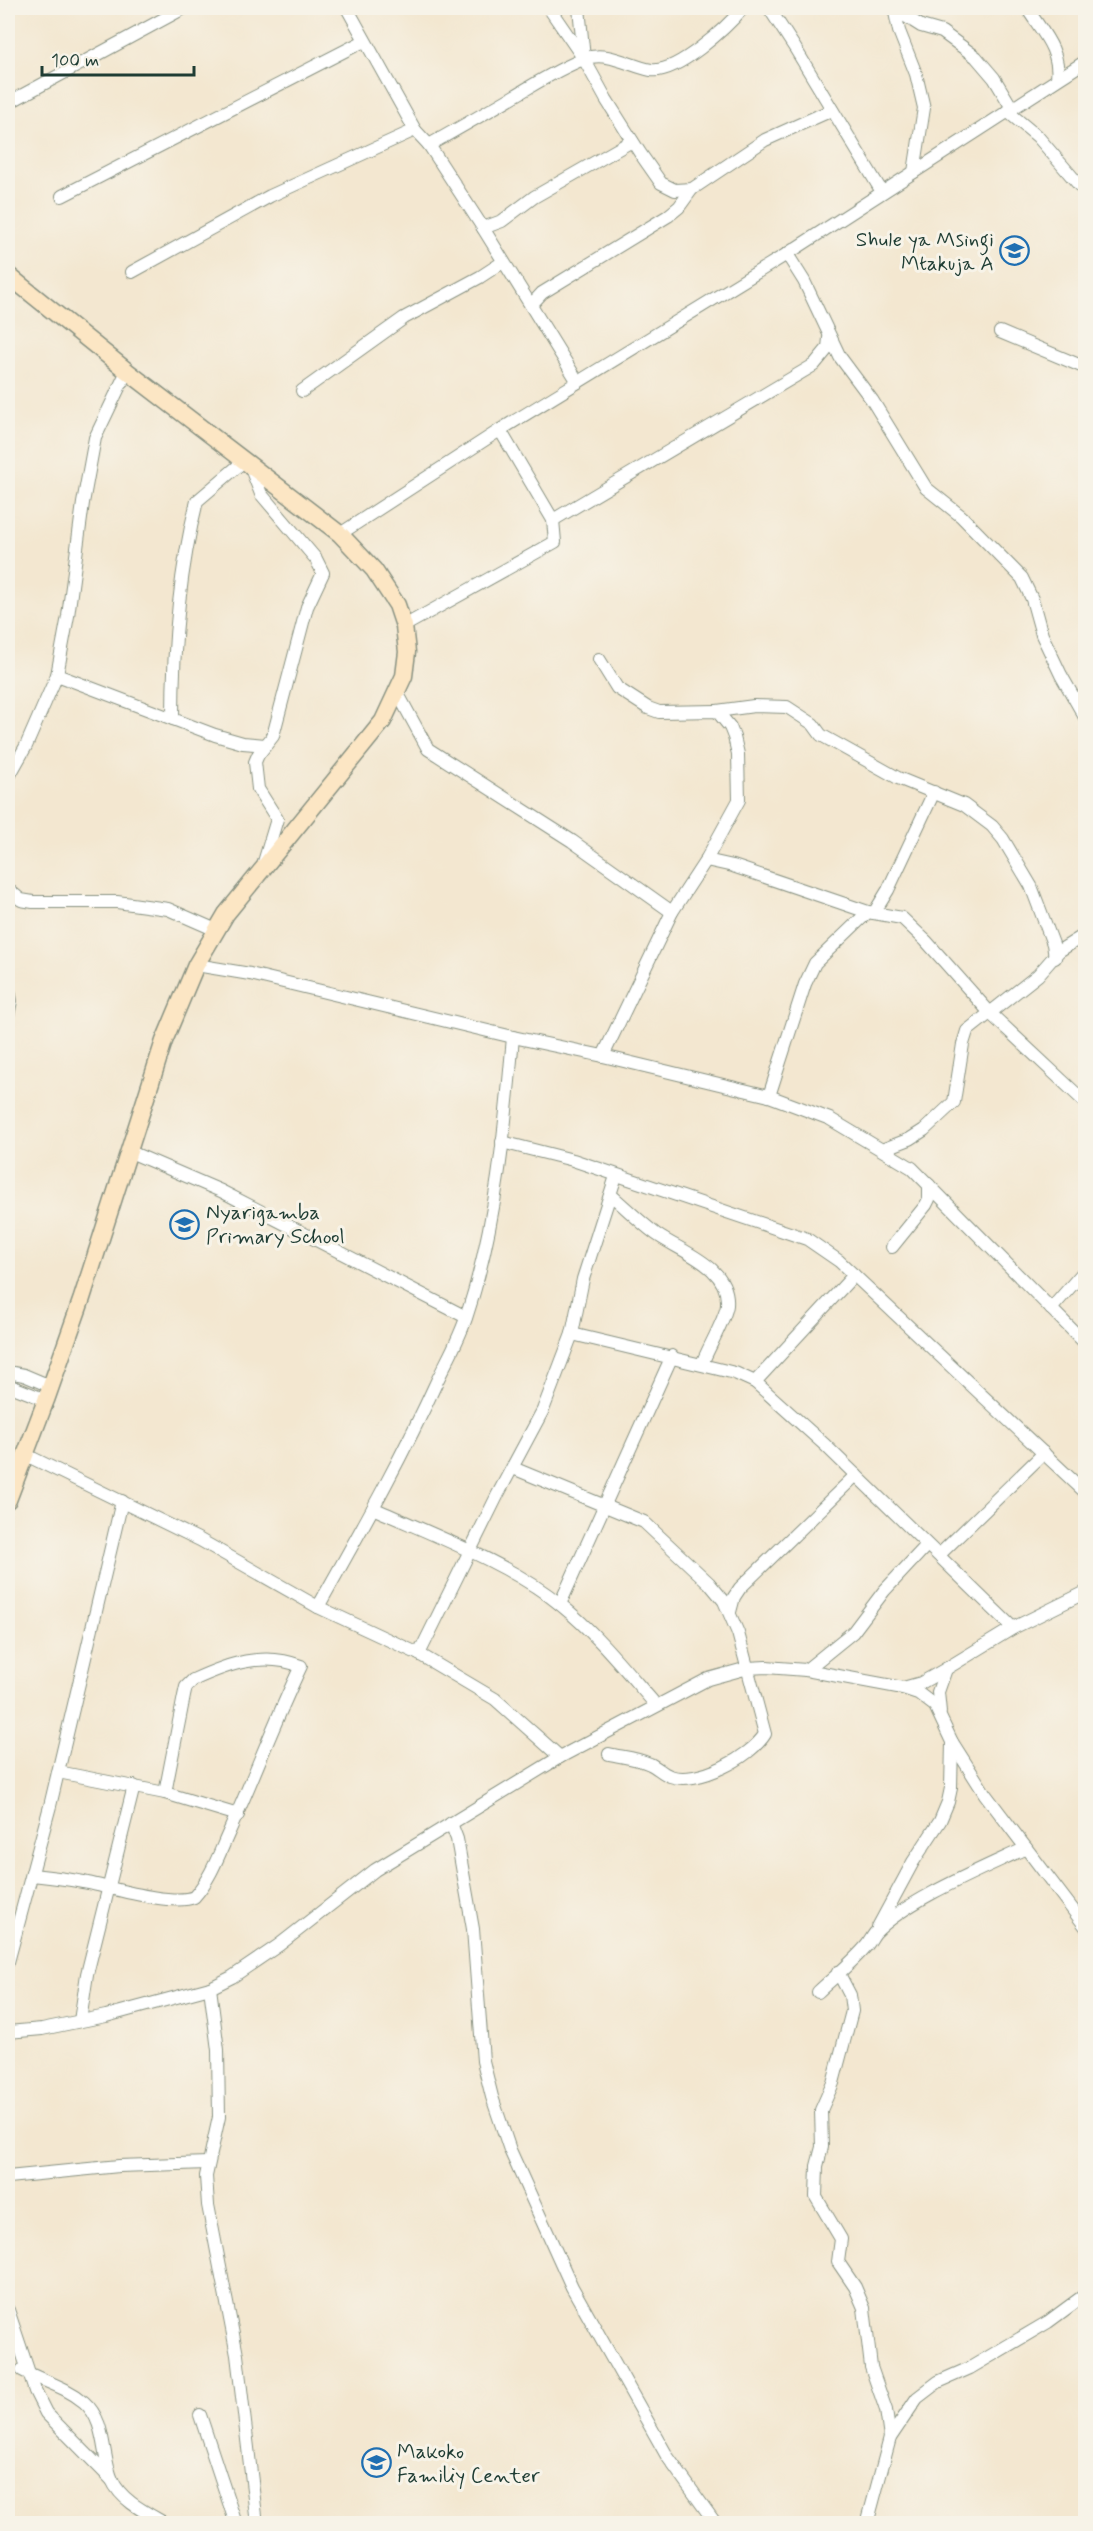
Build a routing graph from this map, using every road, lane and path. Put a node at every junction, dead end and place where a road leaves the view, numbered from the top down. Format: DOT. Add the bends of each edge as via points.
graph roads {
  1 [pos="184,8"];
  2 [pos="347,8"];
  3 [pos="549,8"];
  4 [pos="579,8"];
  5 [pos="743,8"];
  6 [pos="769,8"];
  7 [pos="894,8"];
  8 [pos="1027,8"];
  9 [pos="364,41"];
  10 [pos="584,59"];
  11 [pos="1086,61"];
  12 [pos="1057,79"];
  13 [pos="8,103"];
  14 [pos="1009,109"];
  15 [pos="832,110"];
  16 [pos="415,130"];
  17 [pos="632,141"];
  18 [pos="429,145"];
  19 [pos="914,172"];
  20 [pos="692,189"];
  21 [pos="882,192"];
  22 [pos="1086,193"];
  23 [pos="62,196"];
  24 [pos="483,228"];
  25 [pos="787,254"];
  26 [pos="503,262"];
  27 [pos="132,272"];
  28 [pos="8,275"];
  29 [pos="531,305"];
  30 [pos="1000,332"];
  31 [pos="829,338"];
  32 [pos="1086,368"];
  33 [pos="127,371"];
  34 [pos="578,382"];
  35 [pos="302,391"];
  36 [pos="500,430"];
  37 [pos="247,463"];
  38 [pos="553,520"];
  39 [pos="340,534"];
  40 [pos="404,626"];
  41 [pos="599,659"];
  42 [pos="57,675"];
  43 [pos="397,692"];
  44 [pos="717,711"];
  45 [pos="173,719"];
  46 [pos="1086,719"];
  47 [pos="265,745"];
  48 [pos="8,778"];
  49 [pos="934,792"];
  50 [pos="706,860"];
  51 [pos="262,868"];
  52 [pos="8,889"];
  53 [pos="672,912"];
  54 [pos="871,912"];
  55 [pos="216,930"];
  56 [pos="1086,934"];
  57 [pos="1055,958"];
  58 [pos="196,965"];
  59 [pos="8,985"];
  60 [pos="991,1014"];
  61 [pos="8,1015"];
  62 [pos="513,1037"];
  63 [pos="603,1056"];
  64 [pos="769,1096"];
  65 [pos="1086,1103"];
  66 [pos="502,1142"];
  67 [pos="884,1149"];
  68 [pos="128,1152"];
  69 [pos="616,1176"];
  70 [pos="929,1185"];
  71 [pos="611,1195"];
  72 [pos="892,1247"];
  73 [pos="1086,1269"];
  74 [pos="854,1275"];
  75 [pos="1051,1309"];
  76 [pos="466,1317"];
  77 [pos="572,1334"];
  78 [pos="1086,1344"];
  79 [pos="672,1356"];
  80 [pos="702,1364"];
  81 [pos="8,1372"];
  82 [pos="755,1382"];
  83 [pos="8,1385"];
  84 [pos="48,1393"];
  85 [pos="1044,1453"];
  86 [pos="24,1454"];
  87 [pos="513,1468"];
  88 [pos="856,1475"];
  89 [pos="1086,1493"];
  90 [pos="8,1496"];
  91 [pos="122,1501"];
  92 [pos="604,1505"];
  93 [pos="373,1508"];
  94 [pos="927,1545"];
  95 [pos="469,1551"];
  96 [pos="939,1555"];
  97 [pos="716,1591"];
  98 [pos="737,1592"];
  99 [pos="1086,1592"];
  100 [pos="560,1604"];
  101 [pos="318,1607"];
  102 [pos="730,1612"];
  103 [pos="1013,1628"];
  104 [pos="419,1654"];
  105 [pos="748,1668"];
  106 [pos="946,1669"];
  107 [pos="806,1670"];
  108 [pos="903,1688"];
  109 [pos="656,1705"];
  110 [pos="940,1713"];
  111 [pos="952,1742"];
  112 [pos="609,1754"];
  113 [pos="560,1757"];
  114 [pos="58,1772"];
  115 [pos="134,1786"];
  116 [pos="165,1793"];
  117 [pos="238,1815"];
  118 [pos="451,1823"];
  119 [pos="1026,1848"];
  120 [pos="32,1875"];
  121 [pos="109,1888"];
  122 [pos="1086,1927"];
  123 [pos="874,1934"];
  124 [pos="8,1962"];
  125 [pos="838,1972"];
  126 [pos="210,1988"];
  127 [pos="818,1992"];
  128 [pos="80,2021"];
  129 [pos="8,2032"];
  130 [pos="208,2163"];
  131 [pos="8,2177"];
  132 [pos="1086,2294"];
  133 [pos="8,2310"];
  134 [pos="26,2372"];
  135 [pos="200,2415"];
  136 [pos="890,2438"];
  137 [pos="112,2480"];
  138 [pos="166,2523"];
  139 [pos="236,2523"];
  140 [pos="257,2523"];
  141 [pos="716,2523"];
  142 [pos="867,2523"];
  1 -- 13 [label="street"];
  2 -- 9 [label="street"];
  3 -- 10 [label="street"];
  4 -- 10 [label="street"];
  5 -- 10 [label="street" via="702,46 662,69 594,56"];
  6 -- 15 [label="street"];
  7 -- 14 [label="street" via="915,23 942,32 976,57 994,78"];
  7 -- 19 [label="street" via="924,108"];
  8 -- 12 [label="street" via="1054,49"];
  9 -- 16 [label="street"];
  9 -- 23 [label="street"];
  10 -- 17 [label="street"];
  10 -- 18 [label="street"];
  11 -- 12 [label="street"];
  12 -- 14 [label="street"];
  14 -- 19 [label="street"];
  14 -- 22 [label="street"];
  15 -- 20 [label="street" via="765,141"];
  15 -- 21 [label="street"];
  16 -- 18 [label="street"];
  16 -- 27 [label="street" via="270,196"];
  17 -- 20 [label="street" via="661,183 675,190"];
  17 -- 24 [label="street" via="534,197 502,221"];
  18 -- 24 [label="street"];
  19 -- 21 [label="street"];
  20 -- 29 [label="street" via="668,216 542,293"];
  21 -- 25 [label="street"];
  24 -- 26 [label="street"];
  25 -- 31 [label="street" via="804,281"];
  25 -- 34 [label="street"];
  26 -- 29 [label="street"];
  26 -- 35 [label="street" via="404,318"];
  28 -- 33 [label="street"];
  29 -- 34 [label="street"];
  30 -- 32 [label="street"];
  31 -- 38 [label="street" via="828,348 814,365"];
  31 -- 46 [label="street" via="926,488 961,516 1022,578 1042,635"];
  33 -- 37 [label="street"];
  33 -- 42 [label="street" via="95,438"];
  34 -- 36 [label="street"];
  36 -- 38 [label="street"];
  36 -- 39 [label="street"];
  37 -- 39 [label="street"];
  37 -- 45 [label="street" via="196,501 178,615"];
  37 -- 47 [label="street" via="261,494 316,559 323,573 307,607 273,736"];
  38 -- 40 [label="street" via="556,540 551,545"];
  39 -- 40 [label="street" via="374,570 397,605"];
  40 -- 43 [label="street" via="408,652"];
  41 -- 44 [label="street" via="617,688 648,708 659,712"];
  42 -- 45 [label="street"];
  42 -- 48 [label="street"];
  43 -- 51 [label="street" via="369,740"];
  43 -- 53 [label="street" via="428,749 572,841"];
  44 -- 49 [label="street" via="787,707 813,724 821,735 898,778"];
  44 -- 50 [label="street" via="734,737 740,793"];
  45 -- 47 [label="street" via="232,741"];
  47 -- 51 [label="street" via="255,762 256,780 277,819"];
  49 -- 54 [label="street" via="888,890"];
  49 -- 57 [label="street" via="964,805 1003,839 1031,886"];
  50 -- 53 [label="street"];
  50 -- 54 [label="street"];
  51 -- 55 [label="street"];
  52 -- 55 [label="street" via="21,900 33,902 117,902 168,909"];
  53 -- 63 [label="street"];
  54 -- 60 [label="street" via="895,915 909,923"];
  54 -- 64 [label="street" via="815,963"];
  55 -- 58 [label="street"];
  56 -- 57 [label="street"];
  57 -- 60 [label="street"];
  58 -- 62 [label="street" via="250,974"];
  58 -- 68 [label="street" via="164,1041"];
  59 -- 61 [label="street"];
  60 -- 65 [label="street"];
  60 -- 67 [label="street" via="968,1031 954,1102 924,1130"];
  62 -- 63 [label="street"];
  62 -- 66 [label="street"];
  63 -- 64 [label="street"];
  64 -- 67 [label="street" via="830,1119"];
  66 -- 69 [label="street" via="573,1160"];
  66 -- 76 [label="street" via="482,1263"];
  67 -- 70 [label="street"];
  68 -- 76 [label="street" via="221,1191"];
  68 -- 84 [label="street"];
  69 -- 71 [label="street"];
  69 -- 74 [label="street" via="807,1239"];
  70 -- 72 [label="street" via="926,1205"];
  70 -- 75 [label="street"];
  71 -- 77 [label="street" via="583,1279"];
  71 -- 80 [label="street" via="656,1234 702,1260 724,1288 727,1307"];
  73 -- 75 [label="street"];
  74 -- 82 [label="street"];
  74 -- 85 [label="street"];
  75 -- 78 [label="street"];
  76 -- 93 [label="street"];
  77 -- 79 [label="street"];
  77 -- 87 [label="street" via="543,1410"];
  79 -- 80 [label="street"];
  79 -- 92 [label="street"];
  80 -- 82 [label="street"];
  81 -- 84 [label="street" via="24,1375"];
  82 -- 88 [label="street"];
  83 -- 84 [label="street"];
  84 -- 86 [label="street"];
  85 -- 89 [label="street"];
  85 -- 96 [label="street"];
  86 -- 90 [label="street"];
  86 -- 91 [label="street"];
  87 -- 92 [label="street"];
  87 -- 95 [label="street"];
  88 -- 94 [label="street"];
  88 -- 98 [label="street"];
  91 -- 101 [label="street"];
  91 -- 114 [label="street"];
  92 -- 97 [label="street" via="644,1522"];
  92 -- 100 [label="street"];
  93 -- 95 [label="street"];
  93 -- 101 [label="street"];
  94 -- 96 [label="street"];
  94 -- 107 [label="street" via="853,1632"];
  95 -- 100 [label="street"];
  95 -- 104 [label="street"];
  96 -- 103 [label="street"];
  97 -- 98 [label="street"];
  97 -- 102 [label="street"];
  98 -- 102 [label="street"];
  99 -- 103 [label="street"];
  100 -- 109 [label="street" via="588,1628"];
  101 -- 104 [label="street"];
  102 -- 105 [label="street"];
  103 -- 106 [label="street"];
  104 -- 113 [label="street" via="495,1699"];
  105 -- 107 [label="street"];
  105 -- 109 [label="street" via="708,1679"];
  105 -- 112 [label="street" via="765,1734 759,1744 733,1761 693,1777 670,1776 643,1761"];
  106 -- 108 [label="street"];
  106 -- 110 [label="street" via="938,1692"];
  107 -- 108 [label="street"];
  108 -- 110 [label="street" via="928,1699"];
  109 -- 113 [label="street"];
  110 -- 111 [label="street"];
  111 -- 119 [label="street" via="984,1794"];
  111 -- 123 [label="street" via="948,1802"];
  113 -- 118 [label="street"];
  114 -- 115 [label="street"];
  114 -- 120 [label="street"];
  115 -- 116 [label="street"];
  115 -- 121 [label="street"];
  116 -- 117 [label="street"];
  116 -- 117 [label="street" via="186,1687 205,1675 252,1660 286,1660 301,1666 276,1717"];
  117 -- 121 [label="street" via="212,1870 191,1899"];
  118 -- 126 [label="street" via="375,1870 255,1962"];
  118 -- 141 [label="street" via="473,1929 483,2061 510,2150 587,2316 667,2456"];
  119 -- 122 [label="street"];
  119 -- 123 [label="street" via="912,1906"];
  120 -- 121 [label="street"];
  120 -- 124 [label="street"];
  121 -- 128 [label="street" via="87,1974"];
  123 -- 125 [label="street"];
  125 -- 127 [label="street"];
  125 -- 136 [label="street" via="850,1995 852,2011 833,2083 821,2110 822,2147 815,2188 841,2239 838,2262 864,2308 871,2367 886,2410"];
  126 -- 128 [label="street"];
  126 -- 130 [label="street" via="218,2050 219,2117"];
  128 -- 129 [label="street"];
  130 -- 131 [label="street" via="119,2166"];
  130 -- 140 [label="street" via="208,2205 237,2355"];
  132 -- 136 [label="street" via="1030,2333 924,2392"];
  133 -- 134 [label="street"];
  134 -- 137 [label="street" via="51,2420"];
  134 -- 137 [label="street" via="66,2390 92,2412"];
  135 -- 139 [label="street"];
  136 -- 142 [label="street"];
  137 -- 138 [label="street" via="132,2503"];
}
